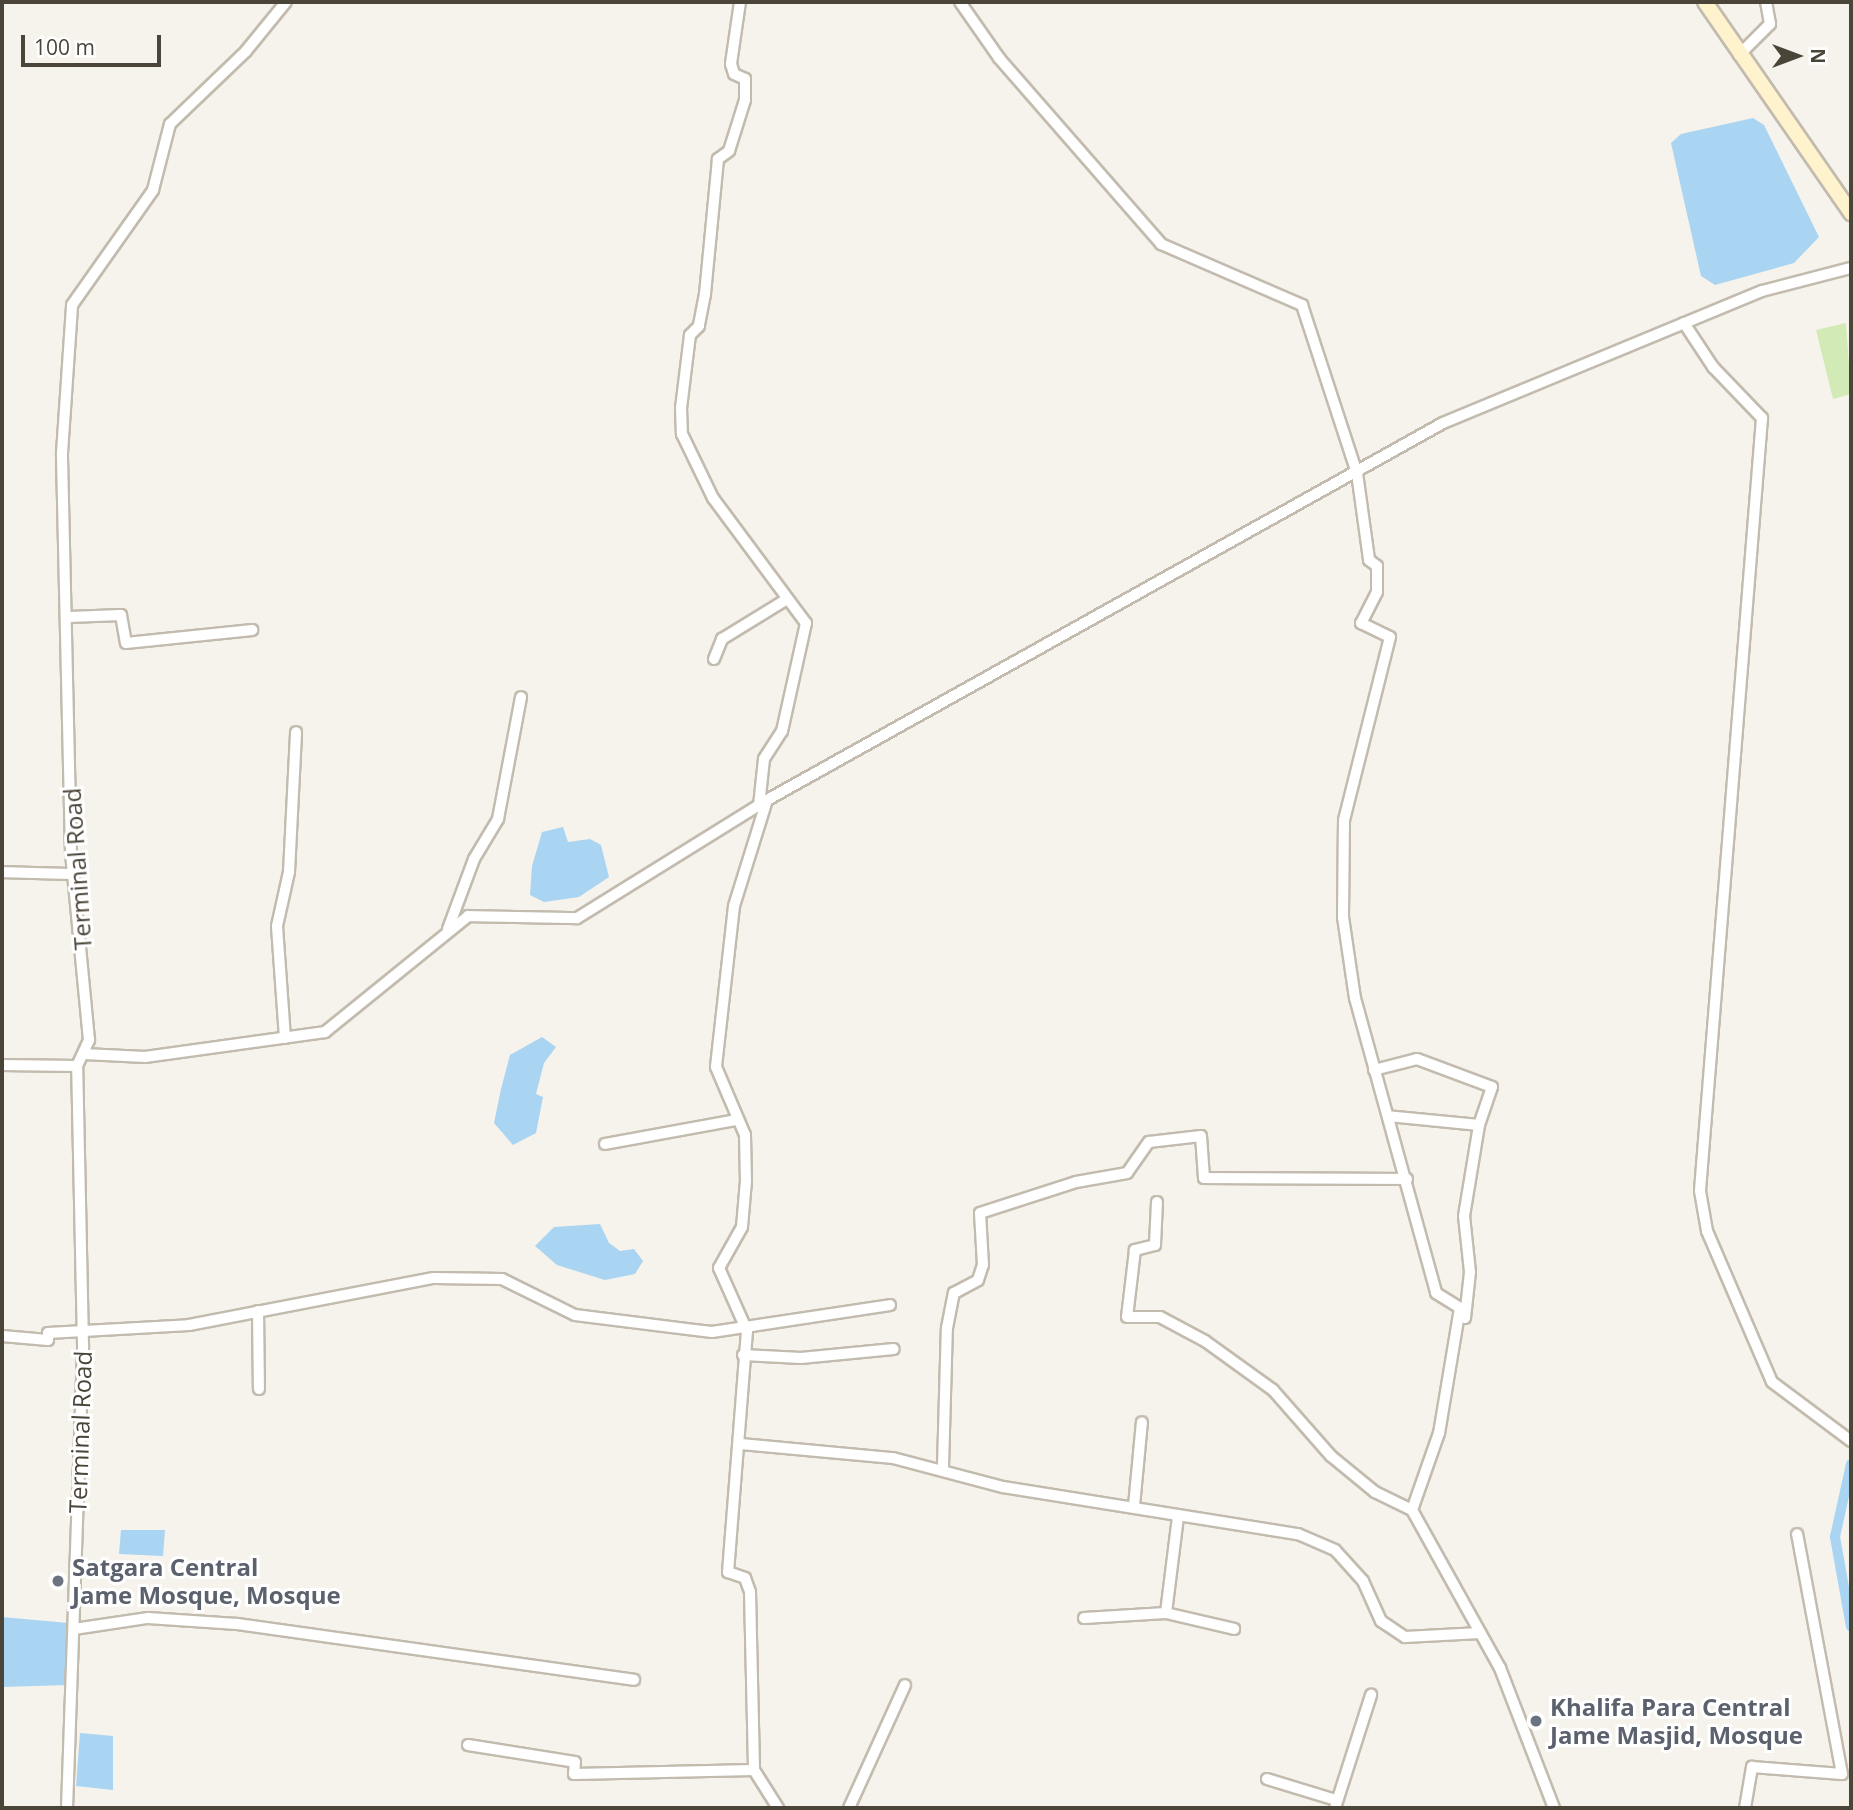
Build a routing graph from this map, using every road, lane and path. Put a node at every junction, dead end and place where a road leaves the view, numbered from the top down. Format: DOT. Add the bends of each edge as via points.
graph roads {
  1 [pos="286,2"];
  2 [pos="740,2"];
  3 [pos="960,2"];
  4 [pos="1705,2"];
  5 [pos="1766,2"];
  6 [pos="1740,55"];
  7 [pos="1851,213"];
  8 [pos="1851,268"];
  9 [pos="1684,323"];
  10 [pos="1357,473"];
  11 [pos="787,599"];
  12 [pos="69,617"];
  13 [pos="252,630"];
  14 [pos="714,659"];
  15 [pos="521,697"];
  16 [pos="296,733"];
  17 [pos="763,803"];
  18 [pos="2,872"];
  19 [pos="75,874"];
  20 [pos="447,929"];
  21 [pos="285,1038"];
  22 [pos="85,1054"];
  23 [pos="2,1065"];
  24 [pos="77,1066"];
  25 [pos="1374,1070"];
  26 [pos="1388,1116"];
  27 [pos="736,1120"];
  28 [pos="1479,1125"];
  29 [pos="605,1144"];
  30 [pos="1407,1179"];
  31 [pos="1157,1202"];
  32 [pos="890,1305"];
  33 [pos="258,1311"];
  34 [pos="1460,1321"];
  35 [pos="747,1331"];
  36 [pos="83,1333"];
  37 [pos="2,1336"];
  38 [pos="894,1349"];
  39 [pos="743,1355"];
  40 [pos="259,1389"];
  41 [pos="1142,1422"];
  42 [pos="1851,1441"];
  43 [pos="741,1444"];
  44 [pos="943,1467"];
  45 [pos="1133,1506"];
  46 [pos="1412,1510"];
  47 [pos="1178,1517"];
  48 [pos="1797,1534"];
  49 [pos="1166,1613"];
  50 [pos="1084,1618"];
  51 [pos="74,1629"];
  52 [pos="1234,1629"];
  53 [pos="1480,1633"];
  54 [pos="634,1680"];
  55 [pos="905,1685"];
  56 [pos="1371,1695"];
  57 [pos="468,1745"];
  58 [pos="754,1770"];
  59 [pos="1267,1779"];
  60 [pos="1335,1804"];
  61 [pos="67,1808"];
  62 [pos="778,1808"];
  63 [pos="849,1808"];
  64 [pos="1554,1808"];
  65 [pos="1745,1808"];
  1 -- 12 [label="street, Terminal Road" via="246,51 170,124 153,190 72,305 62,453"];
  2 -- 11 [label="street" via="731,64 734,74 746,79 746,100 729,151 718,159 705,294 699,326 690,335 682,434 713,498"];
  3 -- 10 [label="street" via="999,58 1161,244 1302,305"];
  4 -- 6 [label="street"];
  5 -- 6 [label="street" via="1770,24"];
  6 -- 7 [label="street"];
  8 -- 9 [label="street" via="1762,291"];
  9 -- 10 [label="street" via="1443,423"];
  9 -- 42 [label="street" via="1713,367 1762,418 1700,1191 1707,1230 1772,1382"];
  10 -- 17 [label="street"];
  10 -- 25 [label="street" via="1369,560 1377,566 1377,592 1362,623 1390,637 1352,781 1343,861 1349,961"];
  11 -- 14 [label="street" via="722,639"];
  11 -- 17 [label="street" via="806,623 782,731 764,759"];
  12 -- 13 [label="street" via="121,615 126,643"];
  12 -- 19 [label="street, Terminal Road"];
  15 -- 20 [label="street" via="498,819 474,859"];
  16 -- 21 [label="street" via="289,872 277,926"];
  17 -- 20 [label="street" via="577,918 468,916"];
  17 -- 27 [label="street" via="734,906 716,1067"];
  18 -- 19 [label="street"];
  19 -- 22 [label="street, Terminal Road"];
  20 -- 21 [label="street" via="325,1032"];
  21 -- 22 [label="street" via="145,1058"];
  22 -- 24 [label="street"];
  23 -- 24 [label="street"];
  24 -- 36 [label="street, Terminal Road"];
  25 -- 26 [label="street"];
  25 -- 28 [label="street" via="1417,1059 1492,1087"];
  26 -- 28 [label="street"];
  26 -- 30 [label="street"];
  27 -- 29 [label="street"];
  27 -- 35 [label="street" via="745,1135 742,1227 719,1268"];
  28 -- 34 [label="street" via="1464,1216 1470,1272 1465,1321"];
  30 -- 34 [label="street" via="1436,1293 1460,1308"];
  30 -- 44 [label="street" via="1204,1178 1201,1136 1190,1136 1149,1142 1127,1173 1076,1182 980,1213 983,1265 978,1280 954,1293 947,1328"];
  31 -- 46 [label="street" via="1156,1245 1135,1250 1127,1317 1160,1317 1205,1340 1273,1390 1331,1456 1375,1492"];
  32 -- 35 [label="street"];
  33 -- 35 [label="street" via="392,1284 502,1279 593,1320"];
  33 -- 36 [label="street" via="189,1325"];
  33 -- 40 [label="street"];
  34 -- 46 [label="street" via="1439,1433"];
  35 -- 39 [label="street"];
  36 -- 37 [label="street" via="48,1334 48,1340"];
  36 -- 51 [label="street, Terminal Road"];
  38 -- 39 [label="street" via="801,1358"];
  39 -- 43 [label="street"];
  41 -- 45 [label="street"];
  43 -- 44 [label="street"];
  43 -- 58 [label="street" via="728,1572 745,1578 750,1592"];
  44 -- 45 [label="street" via="981,1483"];
  45 -- 47 [label="street"];
  46 -- 53 [label="street"];
  47 -- 49 [label="street"];
  47 -- 53 [label="street" via="1298,1534 1335,1550 1363,1581 1381,1621 1405,1637"];
  48 -- 65 [label="street" via="1842,1774 1752,1767"];
  49 -- 50 [label="street"];
  49 -- 52 [label="street"];
  51 -- 54 [label="street" via="148,1618 237,1624"];
  51 -- 61 [label="street, Terminal Road"];
  53 -- 64 [label="street" via="1534,1747"];
  55 -- 63 [label="street"];
  56 -- 60 [label="street"];
  57 -- 58 [label="street" via="575,1762 574,1774"];
  58 -- 62 [label="street"];
  59 -- 60 [label="street"];
}
